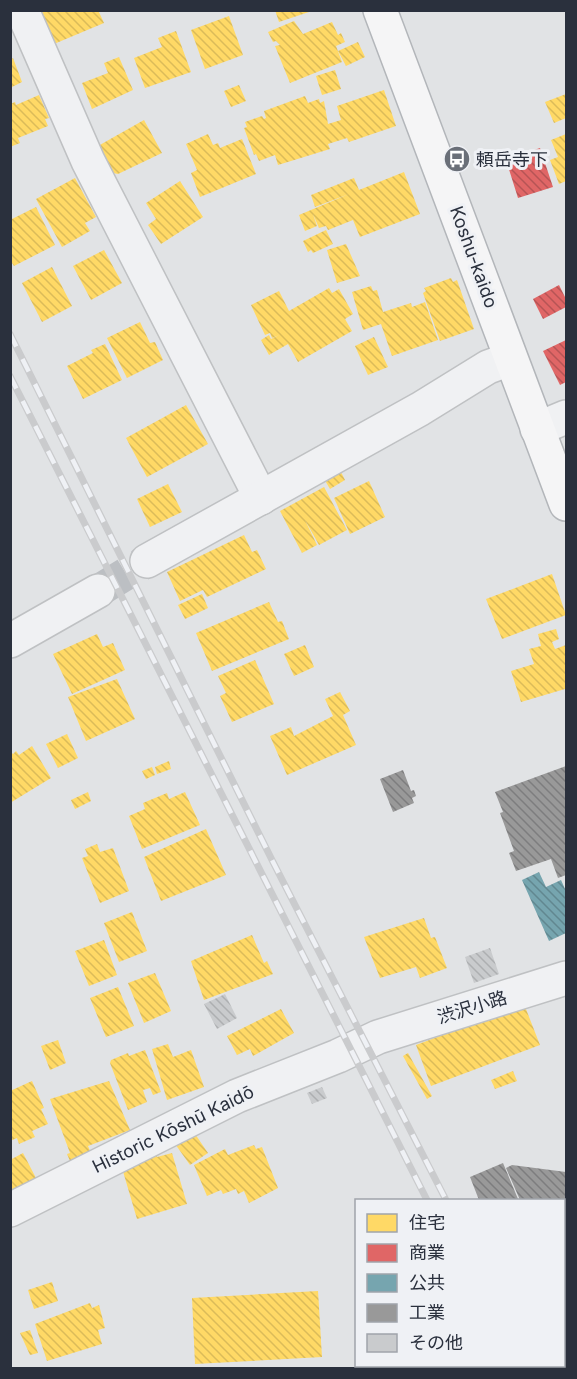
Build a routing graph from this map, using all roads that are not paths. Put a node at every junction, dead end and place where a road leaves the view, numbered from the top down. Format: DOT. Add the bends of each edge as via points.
graph roads {
  1 [pos="380,10"];
  2 [pos="22,32"];
  3 [pos="510,359"];
  4 [pos="567,417"];
  5 [pos="537,429"];
  6 [pos="261,498"];
  7 [pos="567,504"];
  8 [pos="147,561"];
  9 [pos="98,591"];
  10 [pos="10,641"];
  11 [pos="567,978"];
  12 [pos="338,1056"];
  13 [pos="10,1209"];
  1 -- 3 [label="highway, Koshu-kaido"];
  2 -- 6 [label="street"];
  3 -- 5 [label="highway, Koshu-kaido"];
  3 -- 6 [label="street" via="488,367"];
  4 -- 5 [label="street"];
  5 -- 7 [label="highway, Koshu-kaido"];
  6 -- 8 [label="street"];
  9 -- 10 [label="street"];
  11 -- 12 [label="street, 渋沢小路" via="378,1036"];
  12 -- 13 [label="street, Historic Kōshū Kaidō" via="237,1096"];
}
